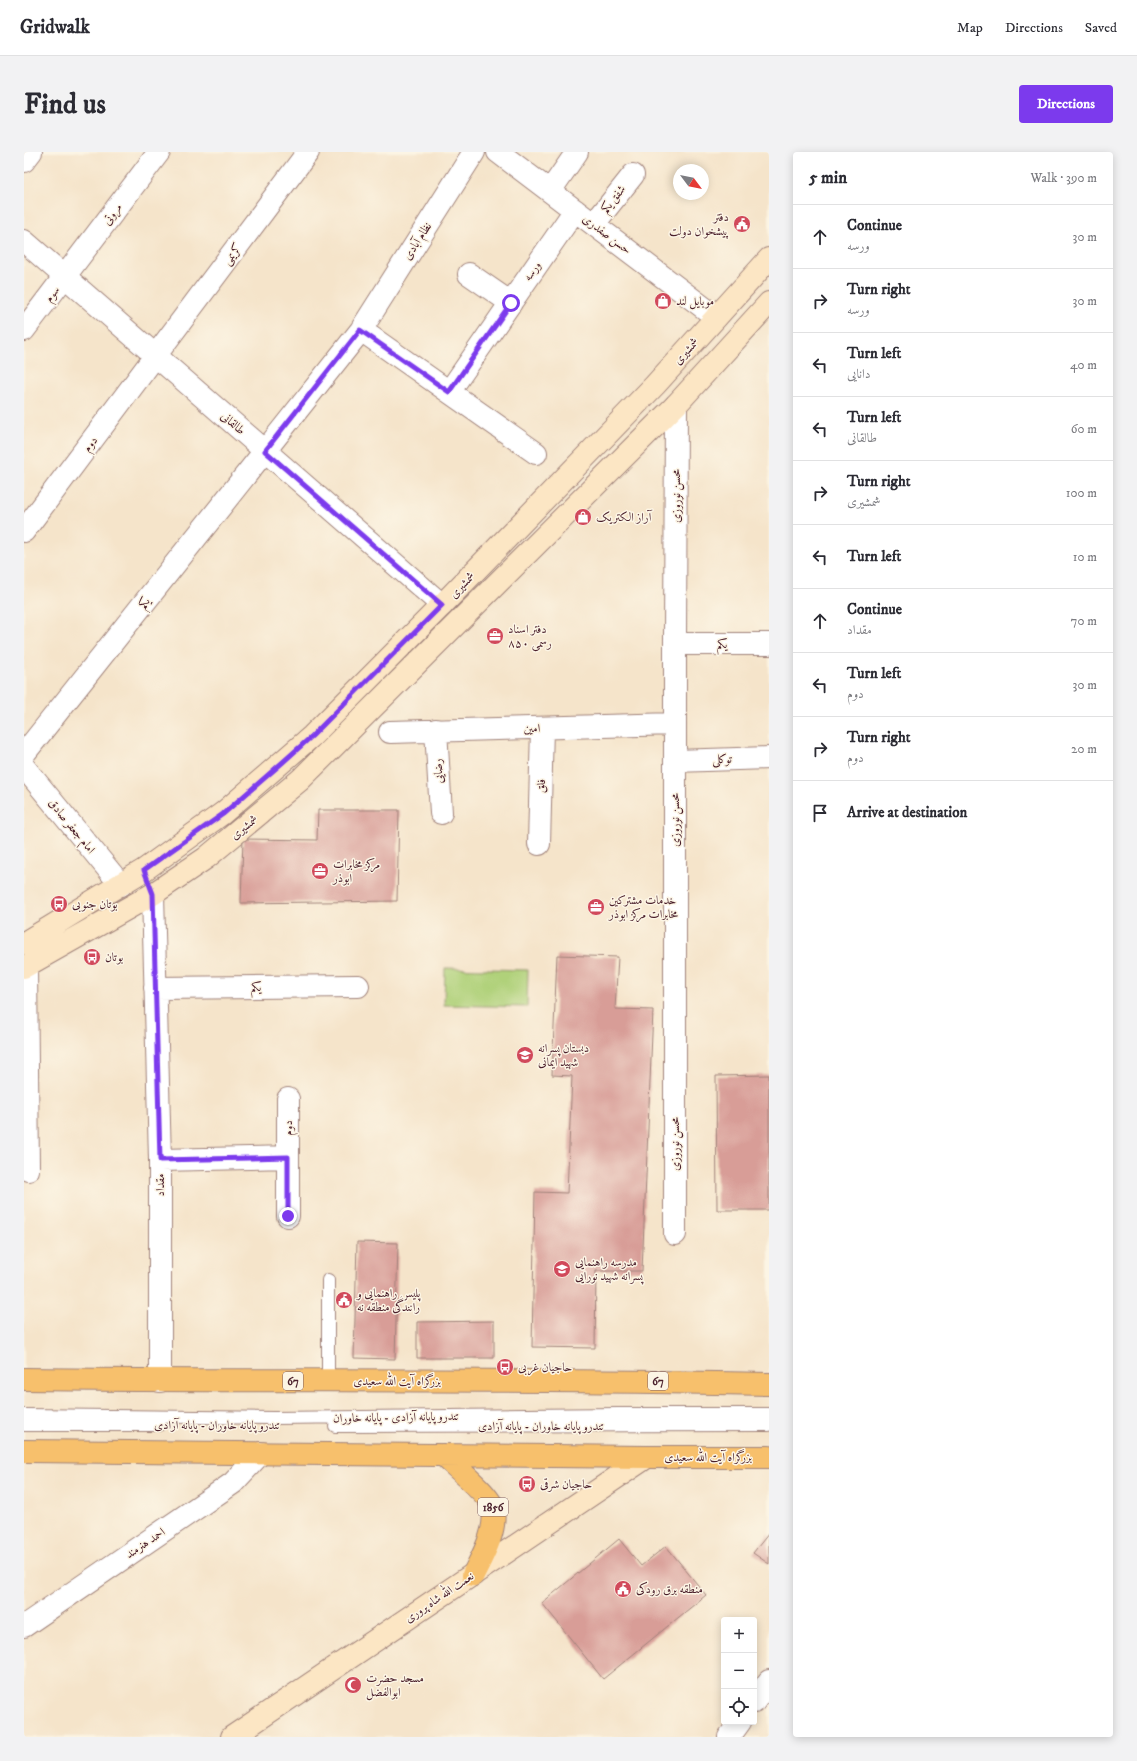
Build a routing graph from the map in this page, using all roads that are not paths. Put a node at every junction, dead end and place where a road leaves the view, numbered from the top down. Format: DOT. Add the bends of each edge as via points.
graph roads {
  1 [pos="31,152"];
  2 [pos="159,152"];
  3 [pos="308,152"];
  4 [pos="474,152"];
  5 [pos="498,152"];
  6 [pos="577,152"];
  7 [pos="24,161"];
  8 [pos="633,174"];
  9 [pos="550,191"];
  10 [pos="575,210"];
  11 [pos="594,224"];
  12 [pos="24,241"];
  13 [pos="769,259"];
  14 [pos="469,274"];
  15 [pos="65,276"];
  16 [pos="511,303"];
  17 [pos="769,303"];
  18 [pos="716,317"];
  19 [pos="24,330"];
  20 [pos="360,330"];
  21 [pos="740,336"];
  22 [pos="156,356"];
  23 [pos="655,385"];
  24 [pos="449,392"];
  25 [pos="676,405"];
  26 [pos="265,451"];
  27 [pos="536,453"];
  28 [pos="24,532"];
  29 [pos="442,605"];
  30 [pos="460,623"];
  31 [pos="675,644"];
  32 [pos="769,644"];
  33 [pos="675,724"];
  34 [pos="542,728"];
  35 [pos="436,730"];
  36 [pos="390,732"];
  37 [pos="24,754"];
  38 [pos="769,758"];
  39 [pos="675,761"];
  40 [pos="24,767"];
  41 [pos="441,813"];
  42 [pos="539,844"];
  43 [pos="144,870"];
  44 [pos="121,885"];
  45 [pos="153,894"];
  46 [pos="132,905"];
  47 [pos="24,943"];
  48 [pos="25,965"];
  49 [pos="358,986"];
  50 [pos="154,988"];
  51 [pos="288,1099"];
  52 [pos="288,1157"];
  53 [pos="160,1160"];
  54 [pos="28,1170"];
  55 [pos="288,1216"];
  56 [pos="675,1234"];
  57 [pos="328,1280"];
  58 [pos="24,1379"];
  59 [pos="160,1381"];
  60 [pos="328,1381"];
  61 [pos="769,1384"];
  62 [pos="769,1414"];
  63 [pos="24,1415"];
  64 [pos="24,1425"];
  65 [pos="769,1425"];
  66 [pos="24,1451"];
  67 [pos="261,1453"];
  68 [pos="443,1455"];
  69 [pos="769,1457"];
  70 [pos="647,1458"];
  71 [pos="473,1575"];
  72 [pos="24,1626"];
  73 [pos="769,1681"];
  74 [pos="757,1698"];
  75 [pos="738,1725"];
  76 [pos="232,1737"];
  77 [pos="729,1737"];
  1 -- 7 [label="street"];
  2 -- 15 [label="street, مروتی"];
  3 -- 22 [label="street, کریمی"];
  4 -- 20 [label="street, نظام آبادی"];
  5 -- 9 [label="street, حسن صفدری"];
  6 -- 9 [label="street"];
  8 -- 11 [label="street, شفق یکم"];
  9 -- 10 [label="street, حسن صفدری"];
  10 -- 11 [label="street, حسن صفدری"];
  10 -- 16 [label="street, ورسه"];
  11 -- 18 [label="street, حسن صفدری"];
  12 -- 15 [label="street, طالقانی"];
  13 -- 18 [label="main road, شمشیری"];
  14 -- 16 [label="street"];
  15 -- 19 [label="street, سوم"];
  15 -- 22 [label="street, طالقانی"];
  16 -- 24 [label="street, ورسه"];
  17 -- 21 [label="main road, شمشیری"];
  18 -- 21 [label="main road"];
  18 -- 23 [label="main road, شمشیری"];
  20 -- 24 [label="street"];
  20 -- 26 [label="street, نظام آبادی"];
  21 -- 25 [label="main road, شمشیری"];
  22 -- 26 [label="street, طالقانی"];
  22 -- 28 [label="street, دوم"];
  23 -- 25 [label="main road"];
  23 -- 29 [label="main road, شمشیری"];
  24 -- 27 [label="street"];
  25 -- 30 [label="main road, شمشیری"];
  25 -- 31 [label="street, محسن نوروزی"];
  26 -- 29 [label="street, طالقانی"];
  26 -- 37 [label="street, یکم"];
  29 -- 30 [label="main road"];
  29 -- 43 [label="main road, شمشیری" via="283,762 223,814"];
  30 -- 45 [label="main road, شمشیری" via="295,785 206,858"];
  31 -- 32 [label="street, یکم"];
  31 -- 33 [label="street, محسن نوروزی"];
  33 -- 34 [label="street, امین"];
  33 -- 39 [label="street, محسن نوروزی"];
  34 -- 35 [label="street, امین"];
  34 -- 42 [label="street, فلق"];
  35 -- 36 [label="street, امین"];
  35 -- 41 [label="street, رضایی"];
  38 -- 39 [label="street, توکلی"];
  39 -- 56 [label="street, محسن نوروزی"];
  40 -- 44 [label="street, امام جعفر صادق"];
  43 -- 44 [label="main road, شمشیری"];
  43 -- 45 [label="main road"];
  44 -- 46 [label="main road"];
  44 -- 47 [label="main road, شمشیری"];
  45 -- 46 [label="main road, شمشیری"];
  45 -- 50 [label="street, مقداد"];
  46 -- 48 [label="main road, شمشیری"];
  48 -- 54 [label="street"];
  49 -- 50 [label="street, یکم"];
  50 -- 53 [label="street, مقداد"];
  51 -- 52 [label="street, دوم"];
  52 -- 53 [label="street"];
  52 -- 55 [label="street, دوم"];
  53 -- 59 [label="street, مقداد"];
  57 -- 60 [label="lane"];
  58 -- 59 [label="highway, بزرگراه آیت الله سعیدی / 67"];
  59 -- 60 [label="highway, بزرگراه آیت الله سعیدی / 67"];
  60 -- 61 [label="highway, بزرگراه آیت الله سعیدی / 67" via="647,1381"];
  62 -- 63 [label="lane, تندرو پایانه آزادی - پایانه خاوران" via="274,1418"];
  64 -- 65 [label="lane, تندرو پایانه خاوران - پایانه آزادی"];
  66 -- 67 [label="highway, بزرگراه آیت الله سعیدی"];
  67 -- 68 [label="highway, بزرگراه آیت الله سعیدی"];
  67 -- 72 [label="street, احمد هنرمند" via="233,1483"];
  68 -- 70 [label="highway, بزرگراه آیت الله سعیدی"];
  68 -- 71 [label="highway, 1856" via="479,1488 493,1507 493,1526"];
  69 -- 70 [label="highway, بزرگراه آیت الله سعیدی"];
  70 -- 71 [label="main road, نعمت الله شاه پروری"];
  71 -- 76 [label="main road, نعمت الله شاه پروری"];
  73 -- 74 [label="street"];
  75 -- 77 [label="street"];
}
